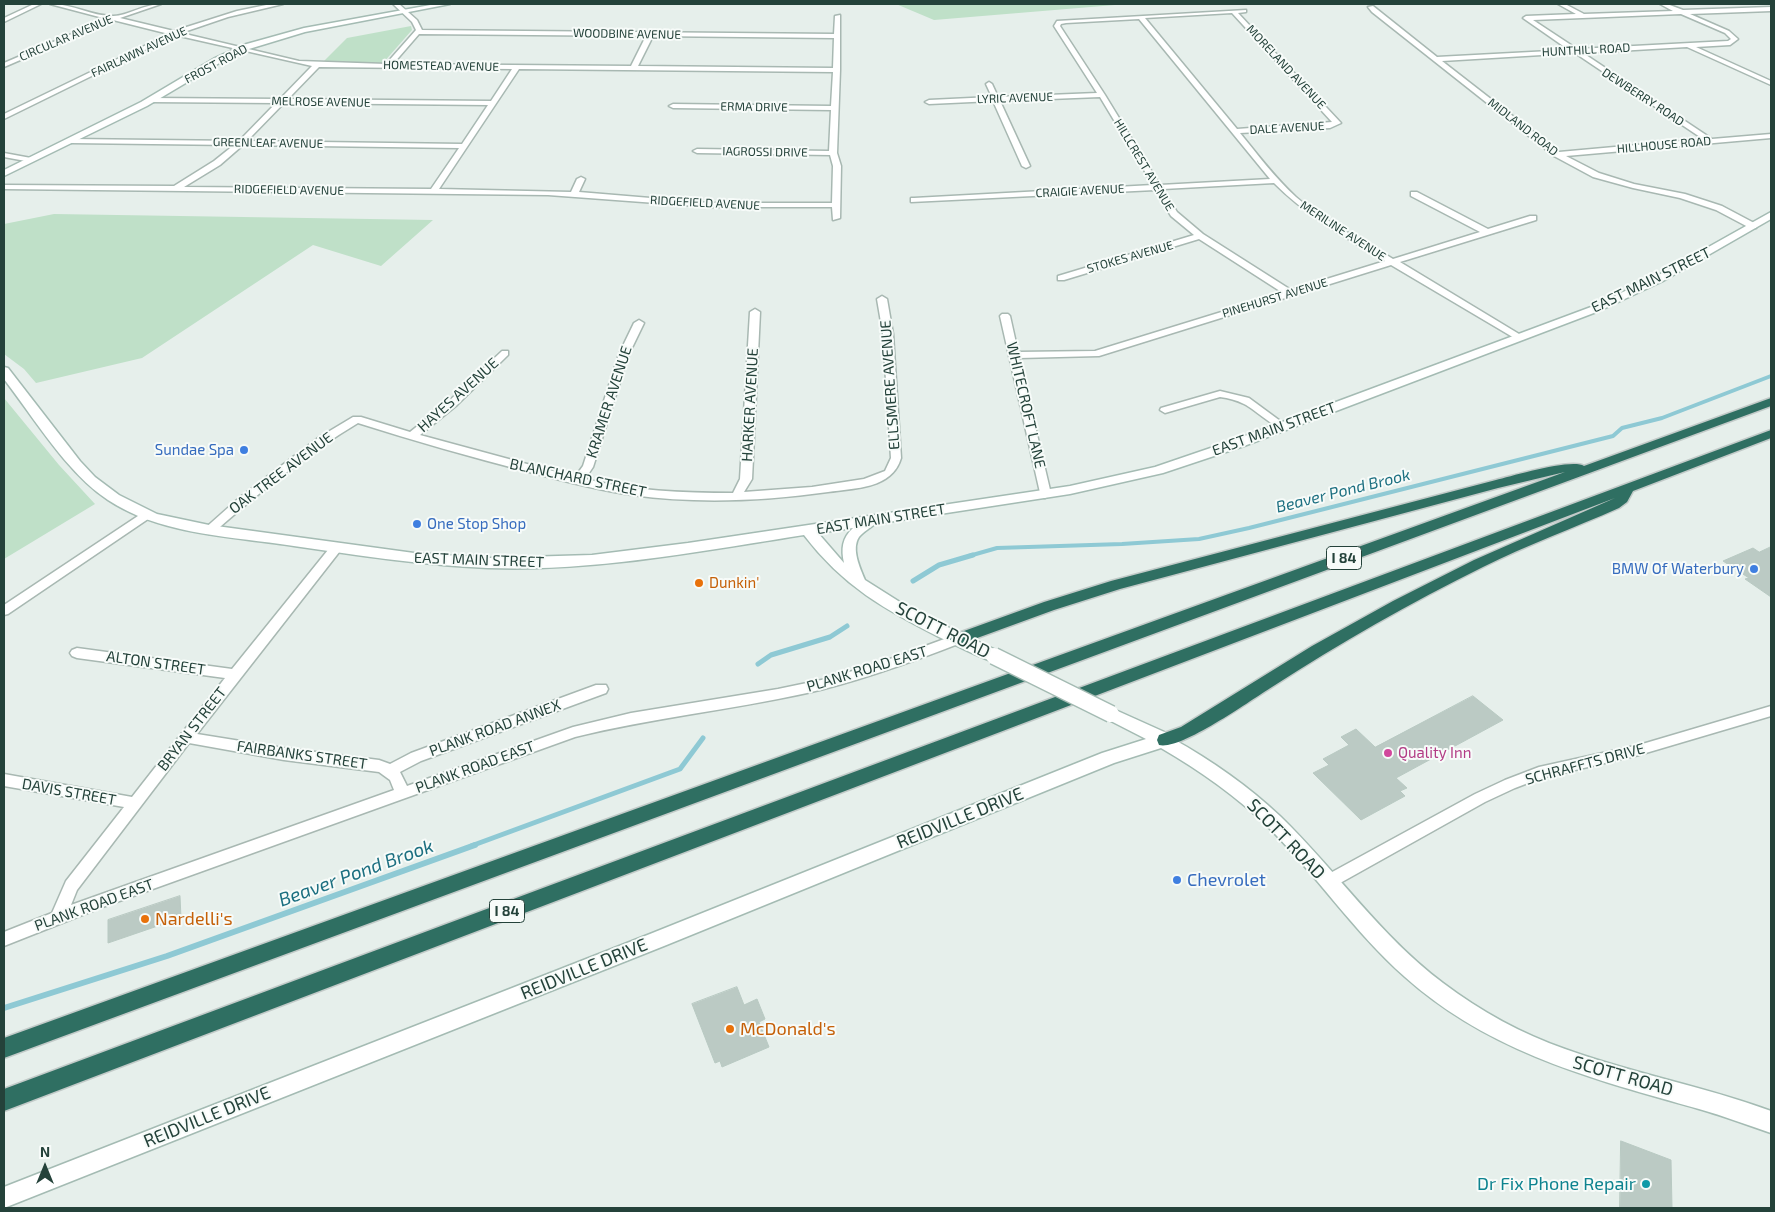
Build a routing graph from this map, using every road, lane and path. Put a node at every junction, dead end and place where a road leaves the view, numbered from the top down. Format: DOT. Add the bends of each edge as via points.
graph roads {
  1 [pos="38,4"];
  2 [pos="53,4"];
  3 [pos="158,4"];
  4 [pos="280,4"];
  5 [pos="396,4"];
  6 [pos="446,4"];
  7 [pos="1561,4"];
  8 [pos="1662,4"];
  9 [pos="1371,7"];
  10 [pos="1771,9"];
  11 [pos="405,11"];
  12 [pos="1244,11"];
  13 [pos="1234,12"];
  14 [pos="1684,13"];
  15 [pos="1582,15"];
  16 [pos="838,16"];
  17 [pos="1141,17"];
  18 [pos="110,18"];
  19 [pos="4,20"];
  20 [pos="418,32"];
  21 [pos="174,34"];
  22 [pos="650,35"];
  23 [pos="837,36"];
  24 [pos="1688,45"];
  25 [pos="241,49"];
  26 [pos="1573,51"];
  27 [pos="1435,59"];
  28 [pos="4,65"];
  29 [pos="317,65"];
  30 [pos="388,65"];
  31 [pos="517,67"];
  32 [pos="634,67"];
  33 [pos="837,70"];
  34 [pos="1771,83"];
  35 [pos="989,84"];
  36 [pos="1102,95"];
  37 [pos="996,99"];
  38 [pos="150,100"];
  39 [pos="282,101"];
  40 [pos="928,102"];
  41 [pos="493,103"];
  42 [pos="673,106"];
  43 [pos="835,108"];
  44 [pos="4,117"];
  45 [pos="1337,123"];
  46 [pos="1237,131"];
  47 [pos="1771,136"];
  48 [pos="71,141"];
  49 [pos="1710,141"];
  50 [pos="241,142"];
  51 [pos="464,146"];
  52 [pos="697,151"];
  53 [pos="833,153"];
  54 [pos="1557,154"];
  55 [pos="4,155"];
  56 [pos="31,160"];
  57 [pos="1026,166"];
  58 [pos="4,173"];
  59 [pos="581,179"];
  60 [pos="1276,181"];
  61 [pos="4,187"];
  62 [pos="1156,187"];
  63 [pos="174,189"];
  64 [pos="433,192"];
  65 [pos="574,194"];
  66 [pos="1414,194"];
  67 [pos="914,200"];
  68 [pos="836,205"];
  69 [pos="1771,215"];
  70 [pos="836,218"];
  71 [pos="1533,218"];
  72 [pos="1754,226"];
  73 [pos="1487,232"];
  74 [pos="1200,236"];
  75 [pos="1391,262"];
  76 [pos="1060,278"];
  77 [pos="1289,293"];
  78 [pos="882,299"];
  79 [pos="755,312"];
  80 [pos="1005,316"];
  81 [pos="639,323"];
  82 [pos="1520,337"];
  83 [pos="505,353"];
  84 [pos="1014,355"];
  85 [pos="4,371"];
  86 [pos="1771,402"];
  87 [pos="1165,410"];
  88 [pos="356,419"];
  89 [pos="1282,426"];
  90 [pos="1771,434"];
  91 [pos="412,436"];
  92 [pos="1596,466"];
  93 [pos="892,471"];
  94 [pos="578,480"];
  95 [pos="1628,488"];
  96 [pos="1045,494"];
  97 [pos="737,495"];
  98 [pos="147,514"];
  99 [pos="872,520"];
  100 [pos="209,530"];
  101 [pos="808,530"];
  102 [pos="336,548"];
  103 [pos="858,582"];
  104 [pos="4,612"];
  105 [pos="958,639"];
  106 [pos="77,653"];
  107 [pos="235,674"];
  108 [pos="601,689"];
  109 [pos="1771,711"];
  110 [pos="185,737"];
  111 [pos="1165,740"];
  112 [pos="391,770"];
  113 [pos="4,780"];
  114 [pos="402,794"];
  115 [pos="134,803"];
  116 [pos="1328,882"];
  117 [pos="59,916"];
  118 [pos="4,939"];
  119 [pos="4,1048"];
  120 [pos="4,1100"];
  121 [pos="1771,1122"];
  122 [pos="4,1198"];
  1 -- 19 [label="street"];
  2 -- 18 [label="street, HOMESTEAD AVENUE"];
  3 -- 18 [label="street, CIRCULAR AVENUE"];
  4 -- 21 [label="street, FAIRLAWN AVENUE" via="214,20"];
  5 -- 11 [label="street"];
  6 -- 11 [label="main road, FROST ROAD"];
  7 -- 15 [label="street"];
  8 -- 14 [label="street"];
  9 -- 27 [label="street, MIDLAND ROAD"];
  10 -- 14 [label="street"];
  11 -- 20 [label="street" via="415,21"];
  11 -- 25 [label="main road, FROST ROAD" via="294,32"];
  12 -- 13 [label="street"];
  13 -- 17 [label="street"];
  13 -- 45 [label="street, MORELAND AVENUE"];
  14 -- 15 [label="street"];
  14 -- 24 [label="street, HUNTHILL ROAD" via="1736,39 1730,43"];
  15 -- 26 [label="street, DEWBERRY ROAD" via="1526,18"];
  16 -- 23 [label="street"];
  17 -- 36 [label="street, HILLCREST AVENUE" via="1059,22 1057,26"];
  17 -- 46 [label="street, MERILINE AVENUE"];
  18 -- 21 [label="street, HOMESTEAD AVENUE"];
  18 -- 28 [label="street, CIRCULAR AVENUE" via="58,38"];
  20 -- 22 [label="street, WOODBINE AVENUE"];
  20 -- 30 [label="street"];
  21 -- 25 [label="street, HOMESTEAD AVENUE"];
  21 -- 44 [label="street, FAIRLAWN AVENUE"];
  22 -- 23 [label="street, WOODBINE AVENUE"];
  22 -- 32 [label="street"];
  23 -- 33 [label="street"];
  24 -- 26 [label="street, HUNTHILL ROAD"];
  24 -- 34 [label="street"];
  25 -- 29 [label="street, HOMESTEAD AVENUE"];
  25 -- 38 [label="main road, FROST ROAD"];
  26 -- 27 [label="street, HUNTHILL ROAD"];
  26 -- 49 [label="street, DEWBERRY ROAD"];
  27 -- 54 [label="street, MIDLAND ROAD"];
  29 -- 30 [label="street, HOMESTEAD AVENUE"];
  29 -- 39 [label="street"];
  30 -- 31 [label="street, HOMESTEAD AVENUE"];
  31 -- 32 [label="street, HOMESTEAD AVENUE"];
  31 -- 41 [label="street"];
  32 -- 33 [label="street, HOMESTEAD AVENUE"];
  33 -- 43 [label="street"];
  35 -- 37 [label="street"];
  36 -- 37 [label="street, LYRIC AVENUE"];
  36 -- 62 [label="street, HILLCREST AVENUE"];
  37 -- 40 [label="street, LYRIC AVENUE"];
  37 -- 57 [label="street"];
  38 -- 39 [label="street, MELROSE AVENUE"];
  38 -- 48 [label="main road, FROST ROAD"];
  39 -- 41 [label="street, MELROSE AVENUE"];
  39 -- 50 [label="street"];
  41 -- 51 [label="street"];
  42 -- 43 [label="street, ERMA DRIVE"];
  43 -- 53 [label="street"];
  45 -- 46 [label="street, DALE AVENUE"];
  46 -- 60 [label="street, MERILINE AVENUE"];
  47 -- 49 [label="street, HILLHOUSE ROAD"];
  48 -- 50 [label="street, GREENLEAF AVENUE"];
  48 -- 56 [label="main road, FROST ROAD"];
  49 -- 54 [label="street, HILLHOUSE ROAD"];
  50 -- 51 [label="street, GREENLEAF AVENUE"];
  50 -- 63 [label="street" via="216,163"];
  51 -- 64 [label="street"];
  52 -- 53 [label="street, IAGROSSI DRIVE"];
  53 -- 68 [label="street" via="837,166"];
  54 -- 72 [label="street, MIDLAND ROAD" via="1596,174 1719,208"];
  55 -- 56 [label="street"];
  56 -- 58 [label="main road, FROST ROAD"];
  59 -- 65 [label="street"];
  60 -- 62 [label="street, CRAIGIE AVENUE"];
  60 -- 75 [label="street, MERILINE AVENUE" via="1316,217"];
  61 -- 63 [label="street, RIDGEFIELD AVENUE"];
  62 -- 67 [label="street, CRAIGIE AVENUE"];
  62 -- 74 [label="street, HILLCREST AVENUE" via="1174,214"];
  63 -- 64 [label="street, RIDGEFIELD AVENUE"];
  64 -- 65 [label="street, RIDGEFIELD AVENUE"];
  65 -- 68 [label="street, RIDGEFIELD AVENUE" via="710,205"];
  66 -- 73 [label="street"];
  68 -- 70 [label="street"];
  69 -- 72 [label="main road, EAST MAIN STREET"];
  71 -- 73 [label="street, PINEHURST AVENUE"];
  72 -- 82 [label="main road, EAST MAIN STREET" via="1634,292"];
  73 -- 75 [label="street, PINEHURST AVENUE"];
  74 -- 76 [label="street, STOKES AVENUE"];
  74 -- 77 [label="street, HILLCREST AVENUE"];
  75 -- 77 [label="street, PINEHURST AVENUE"];
  75 -- 82 [label="street, MERILINE AVENUE"];
  77 -- 84 [label="street, PINEHURST AVENUE" via="1096,354"];
  78 -- 93 [label="street, ELLSMERE AVENUE" via="888,334 896,453"];
  79 -- 97 [label="street, HARKER AVENUE" via="746,479"];
  80 -- 84 [label="street, WHITECROFT LANE"];
  81 -- 94 [label="street, KRAMER AVENUE" via="624,354 588,467"];
  82 -- 89 [label="main road, EAST MAIN STREET"];
  83 -- 91 [label="street, HAYES AVENUE" via="453,403"];
  84 -- 96 [label="street, WHITECROFT LANE"];
  85 -- 98 [label="main road, EAST MAIN STREET" via="90,480 114,498"];
  86 -- 92 [label="highway, I 84"];
  87 -- 89 [label="street" via="1229,394 1239,396"];
  88 -- 91 [label="street, BLANCHARD STREET"];
  88 -- 100 [label="street, OAK TREE AVENUE" via="329,435"];
  89 -- 96 [label="main road, EAST MAIN STREET" via="1158,470"];
  90 -- 95 [label="highway, I 84"];
  91 -- 94 [label="street, BLANCHARD STREET"];
  92 -- 105 [label="highway" via="1569,467 1537,474 1116,585"];
  92 -- 119 [label="highway, I 84"];
  93 -- 97 [label="street, BLANCHARD STREET" via="876,480 844,486 794,493"];
  94 -- 97 [label="street, BLANCHARD STREET" via="652,494"];
  95 -- 111 [label="highway" via="1614,505 1480,563 1427,590 1318,650 1187,732"];
  95 -- 120 [label="highway, I 84"];
  96 -- 99 [label="main road, EAST MAIN STREET"];
  98 -- 100 [label="main road, EAST MAIN STREET"];
  98 -- 104 [label="street"];
  99 -- 101 [label="main road, EAST MAIN STREET"];
  99 -- 103 [label="main road" via="858,528 849,539 848,555"];
  100 -- 102 [label="main road, EAST MAIN STREET"];
  101 -- 102 [label="main road, EAST MAIN STREET" via="649,554 561,562 463,562"];
  101 -- 103 [label="main road, SCOTT ROAD" via="830,559"];
  102 -- 107 [label="street, BRYAN STREET"];
  103 -- 105 [label="main road, SCOTT ROAD"];
  105 -- 111 [label="main road, SCOTT ROAD, bridge"];
  105 -- 114 [label="street, PLANK ROAD EAST" via="824,684 640,716 575,732"];
  106 -- 107 [label="street, ALTON STREET"];
  107 -- 110 [label="street, BRYAN STREET"];
  108 -- 112 [label="street, PLANK ROAD ANNEX" via="416,757"];
  109 -- 116 [label="street, SCHRAFFTS DRIVE" via="1639,750 1540,773 1510,784"];
  110 -- 112 [label="street, FAIRBANKS STREET"];
  110 -- 115 [label="street, BRYAN STREET"];
  111 -- 116 [label="main road, SCOTT ROAD" via="1250,800"];
  111 -- 122 [label="main road, REIDVILLE DRIVE" via="1108,758"];
  112 -- 114 [label="street"];
  113 -- 115 [label="street, DAVIS STREET"];
  114 -- 117 [label="street, PLANK ROAD EAST"];
  115 -- 117 [label="street, BRYAN STREET" via="71,886"];
  116 -- 121 [label="main road, SCOTT ROAD" via="1412,971 1452,1002 1503,1031 1582,1065"];
  117 -- 118 [label="street, PLANK ROAD EAST"];
}
